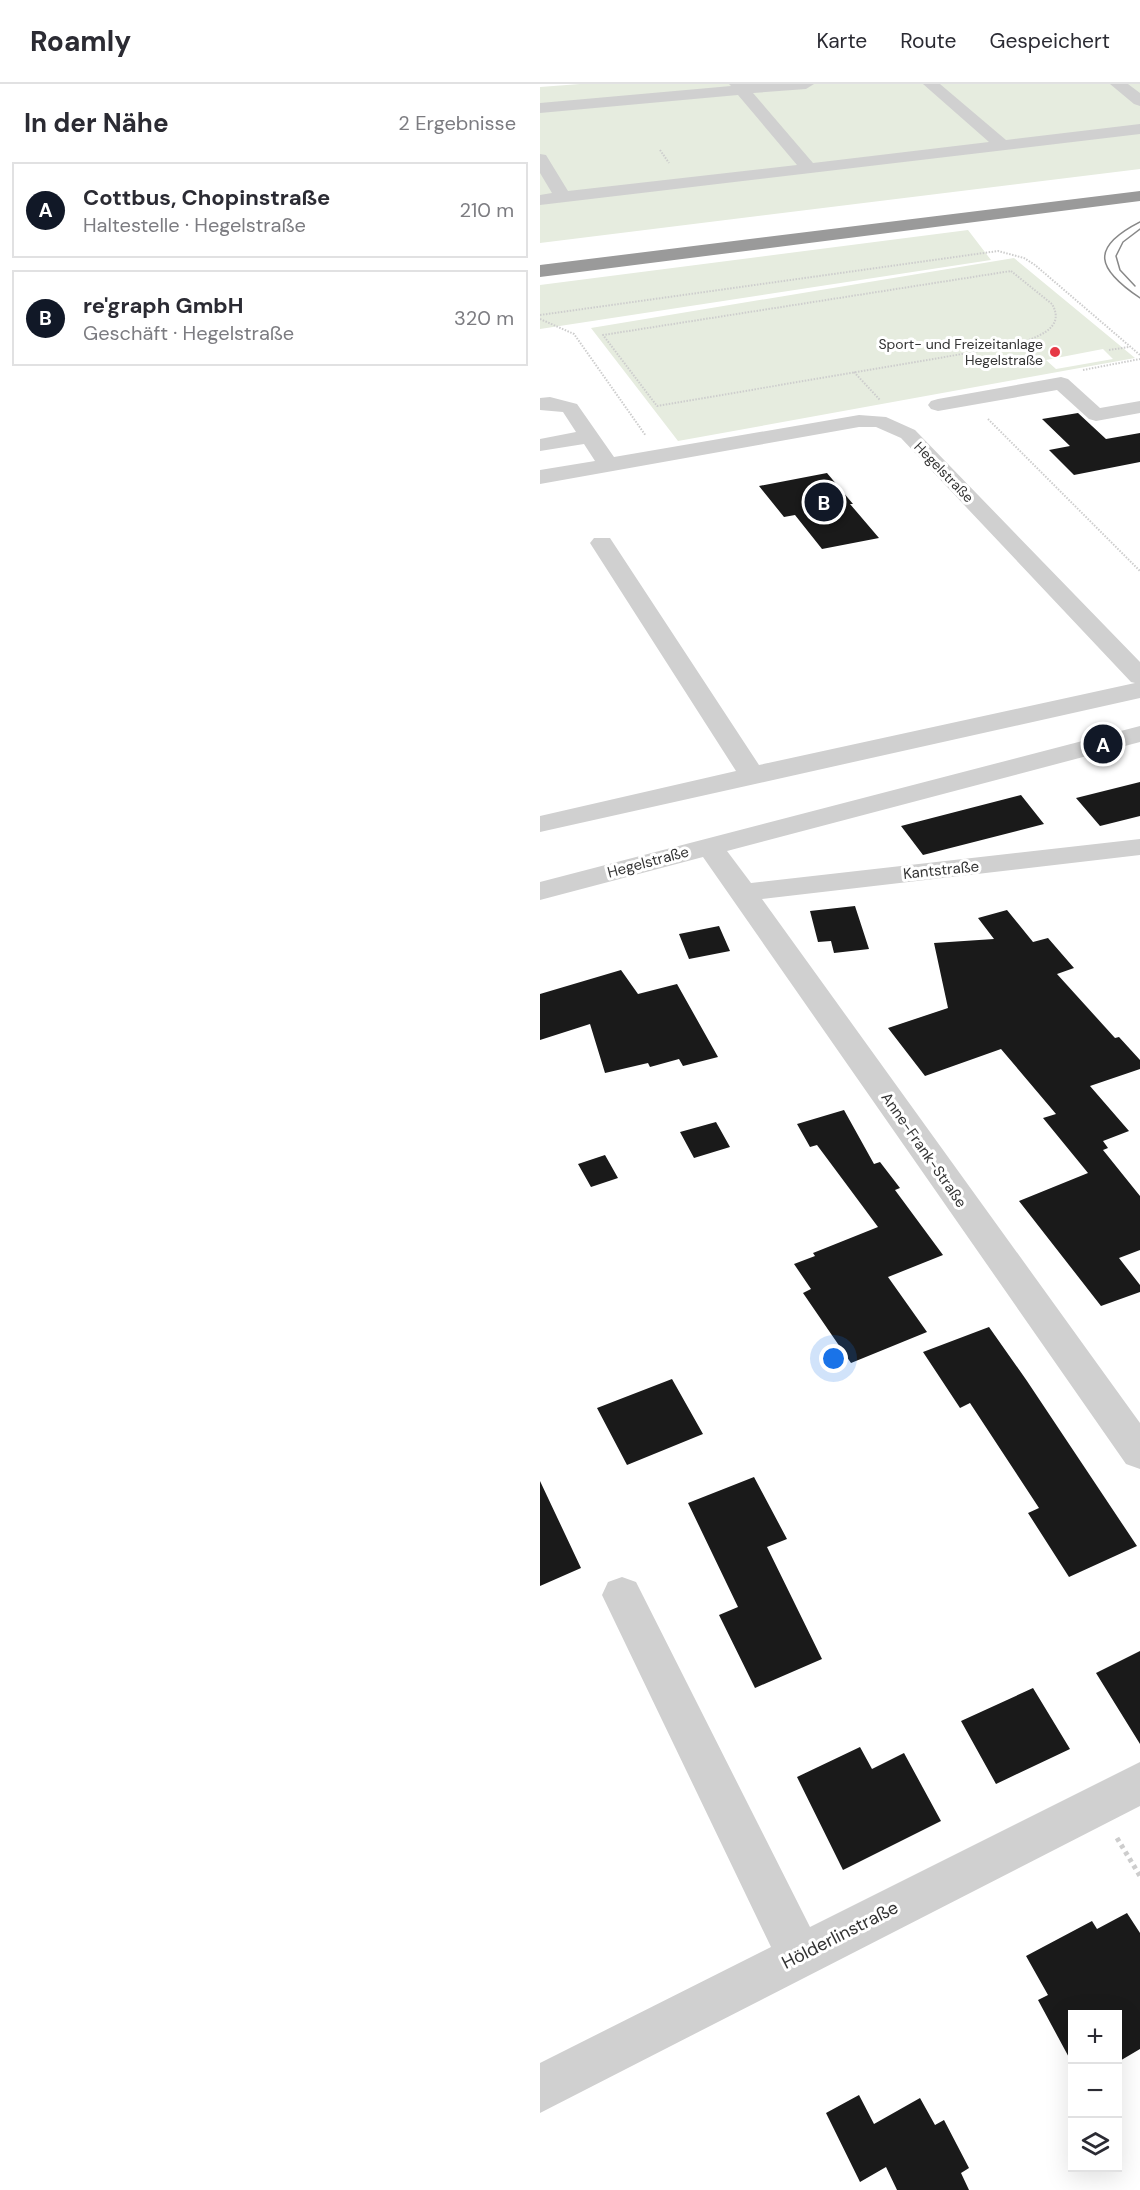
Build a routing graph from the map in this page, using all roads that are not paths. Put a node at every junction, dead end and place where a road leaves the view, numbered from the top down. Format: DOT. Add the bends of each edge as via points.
graph roads {
  1 [pos="806,84"];
  2 [pos="931,84"];
  3 [pos="1118,84"];
  4 [pos="739,87"];
  5 [pos="1140,101"];
  6 [pos="540,108"];
  7 [pos="1140,129"];
  8 [pos="1002,145"];
  9 [pos="540,159"];
  10 [pos="809,168"];
  11 [pos="1140,182"];
  12 [pos="1140,196"];
  13 [pos="563,197"];
  14 [pos="540,200"];
  15 [pos="540,256"];
  16 [pos="540,271"];
  17 [pos="540,404"];
  18 [pos="938,405"];
  19 [pos="1140,406"];
  20 [pos="578,418"];
  21 [pos="540,425"];
  22 [pos="591,436"];
  23 [pos="540,446"];
  24 [pos="608,464"];
  25 [pos="540,477"];
  26 [pos="602,543"];
  27 [pos="1140,677"];
  28 [pos="1140,690"];
  29 [pos="1140,734"];
  30 [pos="752,775"];
  31 [pos="540,824"];
  32 [pos="709,845"];
  33 [pos="1140,847"];
  34 [pos="540,891"];
  35 [pos="741,893"];
  36 [pos="1140,1453"];
  37 [pos="622,1595"];
  38 [pos="1140,1784"];
  39 [pos="800,1956"];
  40 [pos="540,2089"];
  1 -- 4 [label="street"];
  2 -- 8 [label="street"];
  3 -- 5 [label="street"];
  4 -- 6 [label="street"];
  4 -- 10 [label="street"];
  7 -- 8 [label="street"];
  8 -- 10 [label="street"];
  9 -- 13 [label="street"];
  10 -- 13 [label="street"];
  11 -- 15 [label="highway"];
  12 -- 16 [label="highway"];
  13 -- 14 [label="street"];
  17 -- 20 [label="street" via="570,408"];
  18 -- 19 [label="street" via="1061,383 1096,415"];
  20 -- 21 [label="street"];
  20 -- 22 [label="street"];
  22 -- 23 [label="street"];
  22 -- 24 [label="street"];
  24 -- 25 [label="street, Hegelstraße"];
  24 -- 27 [label="street, Hegelstraße" via="859,421 879,421 908,434"];
  26 -- 30 [label="street"];
  28 -- 30 [label="street"];
  29 -- 32 [label="street, Hegelstraße"];
  30 -- 31 [label="street"];
  32 -- 34 [label="street, Hegelstraße"];
  32 -- 35 [label="street, Anne-Frank-Straße"];
  33 -- 35 [label="street, Kantstraße"];
  35 -- 36 [label="street, Anne-Frank-Straße"];
  37 -- 39 [label="street"];
  38 -- 39 [label="street, Hölderlinstraße"];
  39 -- 40 [label="street, Hölderlinstraße"];
}
